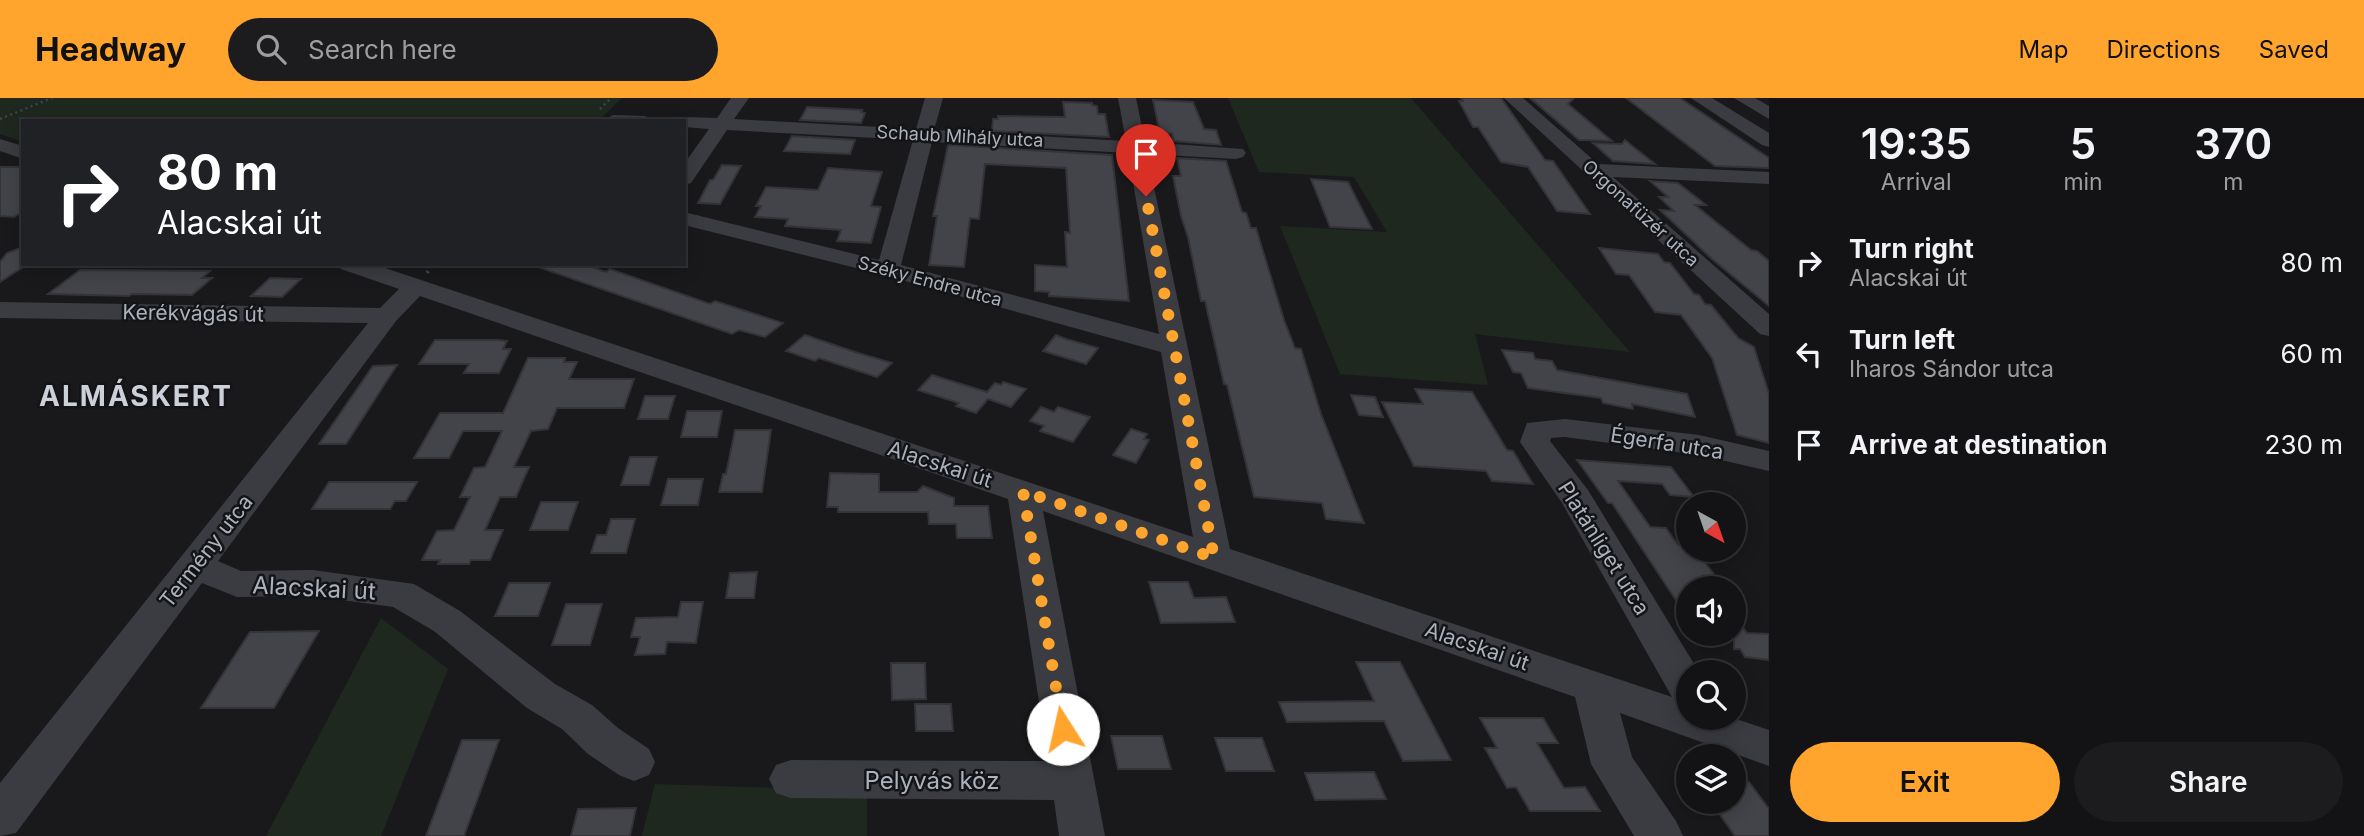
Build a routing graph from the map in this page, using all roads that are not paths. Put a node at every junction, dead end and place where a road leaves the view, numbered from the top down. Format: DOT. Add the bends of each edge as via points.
graph roads {
  1 [pos="740,98"];
  2 [pos="934,98"];
  3 [pos="1127,98"];
  4 [pos="1513,98"];
  5 [pos="1700,98"];
  6 [pos="1743,98"];
  7 [pos="1720,111"];
  8 [pos="1766,111"];
  9 [pos="686,122"];
  10 [pos="724,122"];
  11 [pos="925,134"];
  12 [pos="1769,141"];
  13 [pos="0,145"];
  14 [pos="1136,146"];
  15 [pos="21,152"];
  16 [pos="1236,153"];
  17 [pos="1594,170"];
  18 [pos="686,177"];
  19 [pos="1769,178"];
  20 [pos="686,218"];
  21 [pos="355,266"];
  22 [pos="888,269"];
  23 [pos="415,287"];
  24 [pos="0,310"];
  25 [pos="387,316"];
  26 [pos="1769,328"];
  27 [pos="1175,347"];
  28 [pos="1565,428"];
  29 [pos="1769,461"];
  30 [pos="1023,491"];
  31 [pos="1214,558"];
  32 [pos="194,565"];
  33 [pos="1676,668"];
  34 [pos="1592,686"];
  35 [pos="1676,713"];
  36 [pos="1725,730"];
  37 [pos="1769,748"];
  38 [pos="634,762"];
  39 [pos="792,779"];
  40 [pos="1072,781"];
  41 [pos="0,818"];
  42 [pos="1082,836"];
  43 [pos="1660,836"];
  1 -- 10 [label="street"];
  2 -- 11 [label="street"];
  3 -- 14 [label="street"];
  4 -- 17 [label="street, Orgonafüzér utca"];
  5 -- 7 [label="street"];
  6 -- 8 [label="street"];
  7 -- 8 [label="street"];
  7 -- 12 [label="street"];
  9 -- 10 [label="street, Schaub Mihály utca"];
  10 -- 11 [label="street, Schaub Mihály utca"];
  10 -- 18 [label="street"];
  11 -- 14 [label="street, Schaub Mihály utca"];
  11 -- 22 [label="street"];
  13 -- 15 [label="street"];
  14 -- 16 [label="street, Schaub Mihály utca"];
  14 -- 27 [label="street"];
  17 -- 19 [label="street"];
  17 -- 26 [label="street, Orgonafüzér utca"];
  20 -- 22 [label="street, Széky Endre utca"];
  21 -- 23 [label="street, Alacskai út"];
  22 -- 27 [label="street, Széky Endre utca"];
  23 -- 25 [label="street, Termény utca"];
  23 -- 30 [label="street, Alacskai út"];
  24 -- 25 [label="street, Kerékvágás út"];
  25 -- 32 [label="street, Termény utca"];
  27 -- 31 [label="street"];
  28 -- 29 [label="street, Égerfa utca" via="1699,445"];
  28 -- 33 [label="street, Platánliget utca" via="1538,430 1535,442 1576,498"];
  30 -- 31 [label="street, Alacskai út"];
  30 -- 40 [label="street"];
  31 -- 34 [label="street, Alacskai út"];
  32 -- 38 [label="street, Alacskai út" via="237,584 313,583 401,594 447,621"];
  32 -- 41 [label="street, Termény utca"];
  34 -- 35 [label="street, Alacskai út"];
  34 -- 43 [label="street" via="1612,764"];
  36 -- 37 [label="street, Alacskai út"];
  39 -- 40 [label="street, Pelyvás köz"];
  40 -- 42 [label="street"];
}
